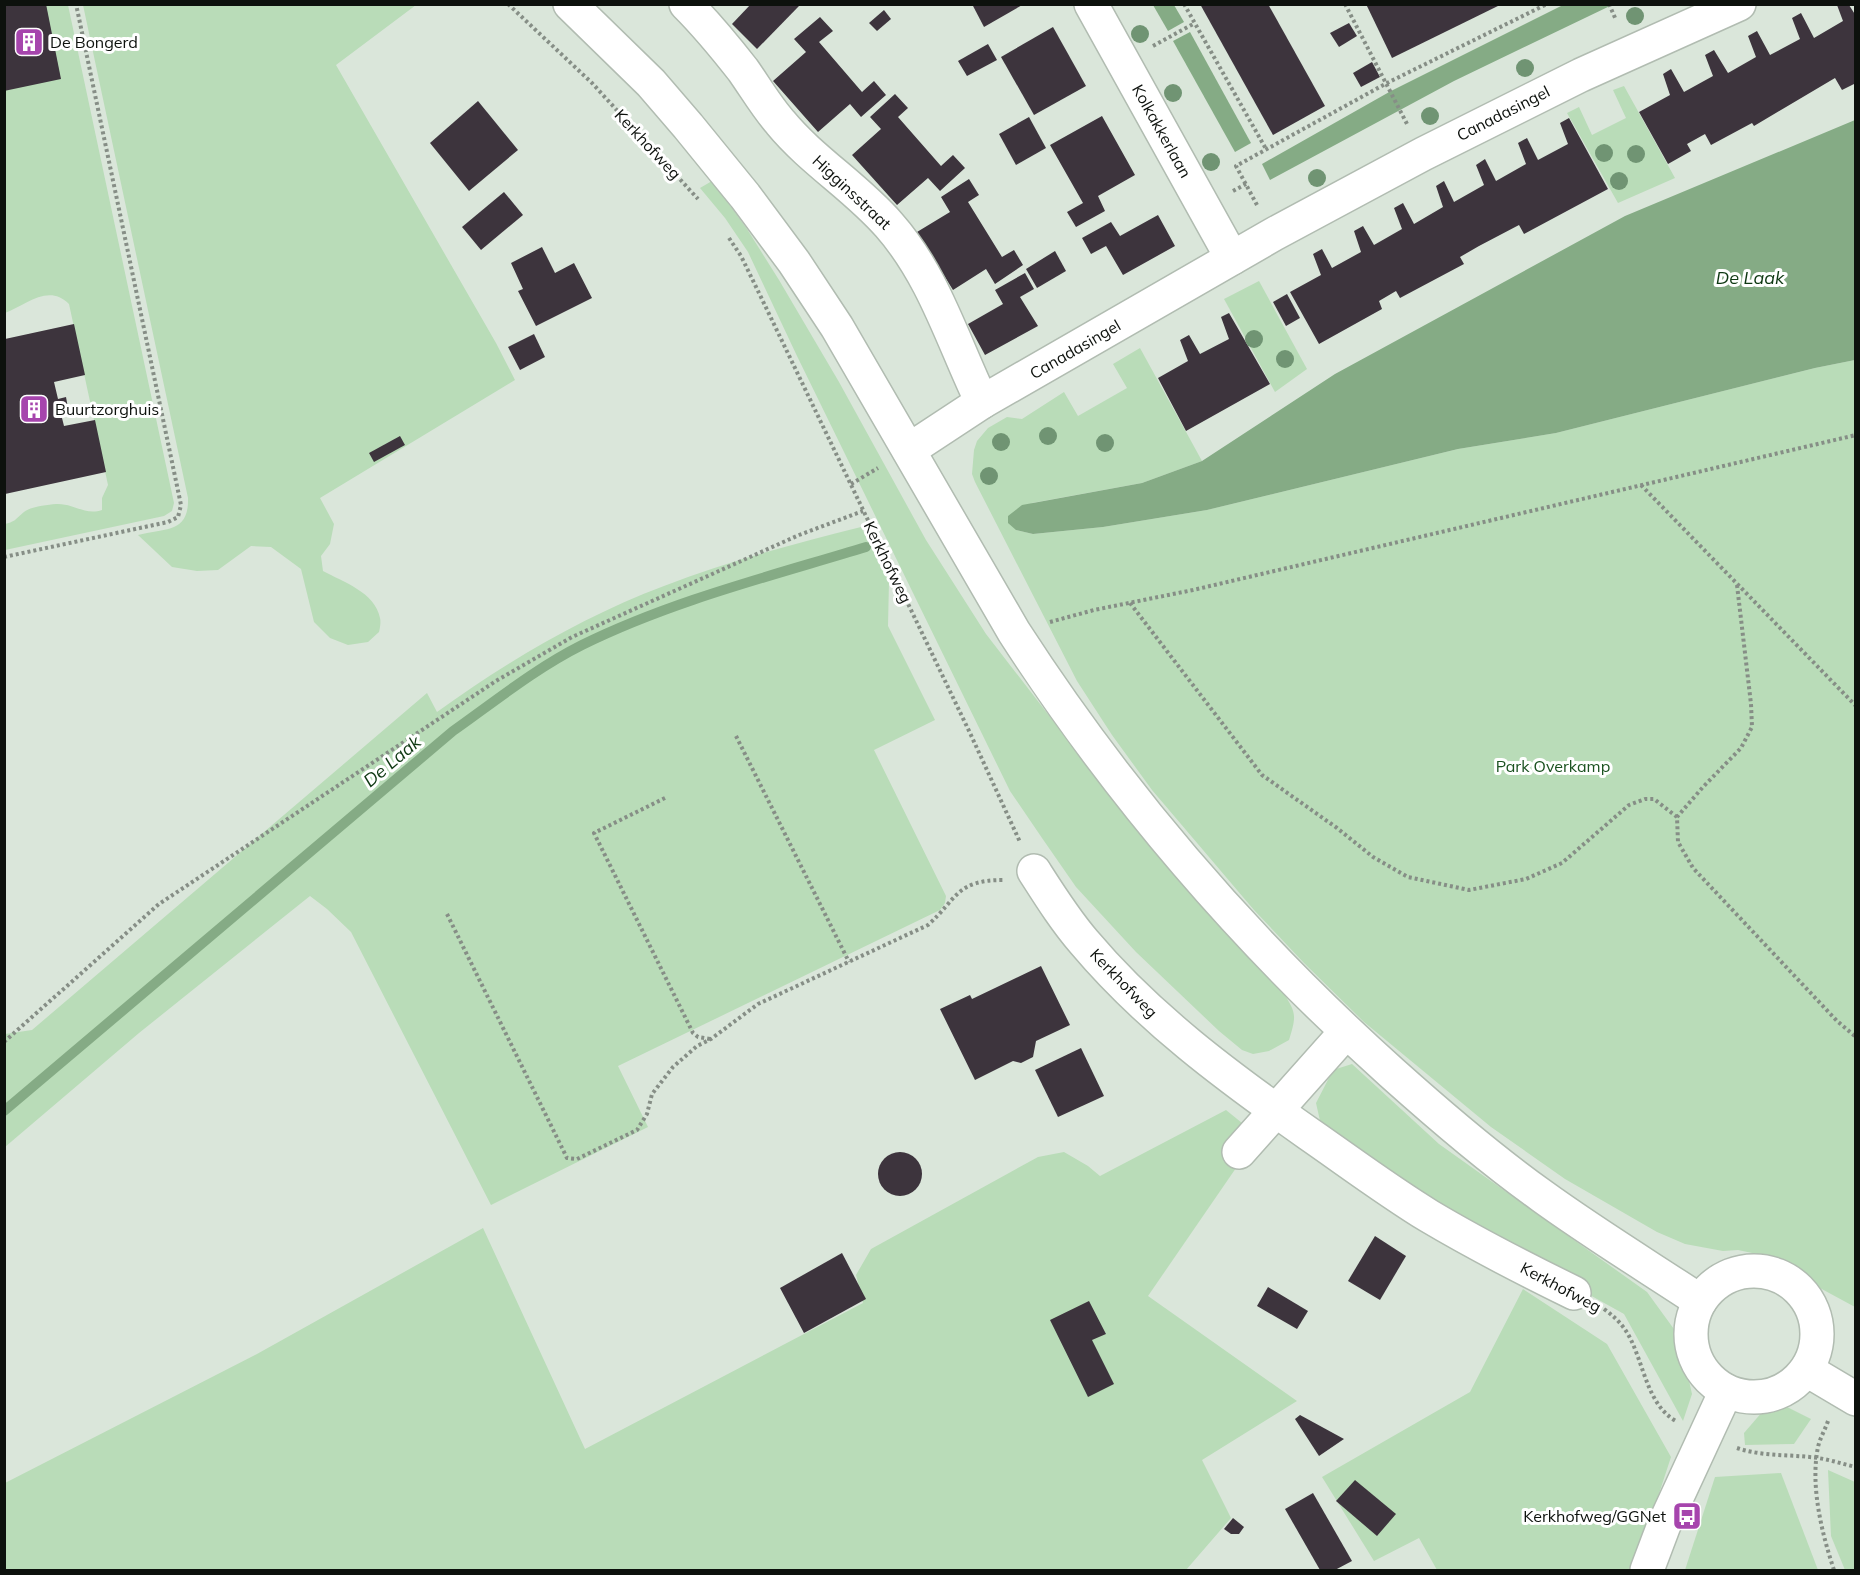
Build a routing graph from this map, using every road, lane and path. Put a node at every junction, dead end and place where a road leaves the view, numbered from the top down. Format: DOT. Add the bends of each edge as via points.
graph roads {
  1 [pos="76,4"];
  2 [pos="508,4"];
  3 [pos="686,4"];
  4 [pos="1091,4"];
  5 [pos="1184,4"];
  6 [pos="1345,4"];
  7 [pos="1546,4"];
  8 [pos="1738,4"];
  9 [pos="579,8"];
  10 [pos="1195,22"];
  11 [pos="1123,62"];
  12 [pos="1387,83"];
  13 [pos="1400,109"];
  14 [pos="1266,149"];
  15 [pos="700,201"];
  16 [pos="724,230"];
  17 [pos="1274,234"];
  18 [pos="1232,258"];
  19 [pos="982,402"];
  20 [pos="1856,435"];
  21 [pos="909,450"];
  22 [pos="1640,485"];
  23 [pos="864,511"];
  24 [pos="4,557"];
  25 [pos="1737,585"];
  26 [pos="1130,603"];
  27 [pos="1014,632"];
  28 [pos="1856,706"];
  29 [pos="736,736"];
  30 [pos="665,798"];
  31 [pos="1677,817"];
  32 [pos="1037,875"];
  33 [pos="447,914"];
  34 [pos="849,962"];
  35 [pos="1346,1032"];
  36 [pos="1856,1037"];
  37 [pos="711,1039"];
  38 [pos="4,1042"];
  39 [pos="1275,1110"];
  40 [pos="1239,1152"];
  41 [pos="1574,1293"];
  42 [pos="1700,1301"];
  43 [pos="1807,1370"];
  44 [pos="1726,1391"];
  45 [pos="1856,1399"];
  46 [pos="1706,1434"];
  47 [pos="1817,1458"];
  48 [pos="1856,1467"];
  49 [pos="1647,1570"];
  50 [pos="1834,1570"];
  1 -- 24 [label="path" via="182,505 178,517 168,522"];
  2 -- 15 [label="path, Kerkhofweg" via="592,83"];
  3 -- 19 [label="street, Higginsstraat" via="720,41 800,144 902,241 930,285"];
  4 -- 11 [label="street, Kolkakkerlaan"];
  5 -- 10 [label="path"];
  6 -- 12 [label="path"];
  7 -- 12 [label="path"];
  8 -- 17 [label="street, Canadasingel" via="1519,105"];
  9 -- 21 [label="street" via="651,83 745,196 837,327"];
  10 -- 11 [label="path"];
  10 -- 14 [label="path"];
  11 -- 18 [label="street, Kolkakkerlaan"];
  12 -- 13 [label="path"];
  12 -- 14 [label="path"];
  14 -- 17 [label="path" via="1236,166"];
  16 -- 23 [label="path, Kerkhofweg" via="746,265"];
  17 -- 18 [label="street, Canadasingel"];
  18 -- 19 [label="street, Canadasingel"];
  19 -- 21 [label="street, Canadasingel"];
  20 -- 22 [label="path"];
  21 -- 27 [label="street"];
  22 -- 25 [label="path"];
  22 -- 26 [label="path"];
  23 -- 32 [label="path, Kerkhofweg"];
  23 -- 38 [label="path" via="788,540 572,637 496,681 159,904"];
  25 -- 28 [label="path"];
  25 -- 31 [label="path" via="1752,727 1741,747"];
  26 -- 27 [label="path"];
  26 -- 31 [label="path" via="1262,775 1373,857 1408,877 1470,890 1526,879 1562,863 1629,805 1654,799"];
  27 -- 35 [label="street" via="1088,741 1146,816 1252,939"];
  29 -- 34 [label="path"];
  30 -- 37 [label="path" via="594,833 693,1033"];
  31 -- 36 [label="path" via="1678,842 1693,868"];
  32 -- 34 [label="path" via="989,880 959,891 928,925"];
  32 -- 39 [label="street, Kerkhofweg" via="1084,942 1135,996 1196,1050"];
  33 -- 37 [label="path" via="567,1158 577,1159 637,1130 647,1114 652,1094 673,1067"];
  34 -- 37 [label="path" via="759,1004"];
  35 -- 39 [label="street"];
  35 -- 42 [label="street" via="1438,1114 1542,1196"];
  39 -- 40 [label="street"];
  39 -- 41 [label="street, Kerkhofweg" via="1427,1214"];
  41 -- 46 [label="path, Kerkhofweg" via="1598,1305 1626,1330 1655,1399 1667,1415"];
  42 -- 43 [label="street" via="1720,1281 1747,1271 1775,1274 1800,1290 1815,1314 1817,1343"];
  42 -- 44 [label="street" via="1691,1326 1693,1352 1705,1375"];
  43 -- 44 [label="street" via="1785,1390 1755,1398"];
  43 -- 45 [label="street"];
  44 -- 46 [label="street"];
  46 -- 47 [label="path, Kerkhofweg" via="1755,1454"];
  46 -- 49 [label="street"];
  47 -- 48 [label="path, Kerkhofweg"];
  47 -- 50 [label="path" via="1821,1533"];
}
